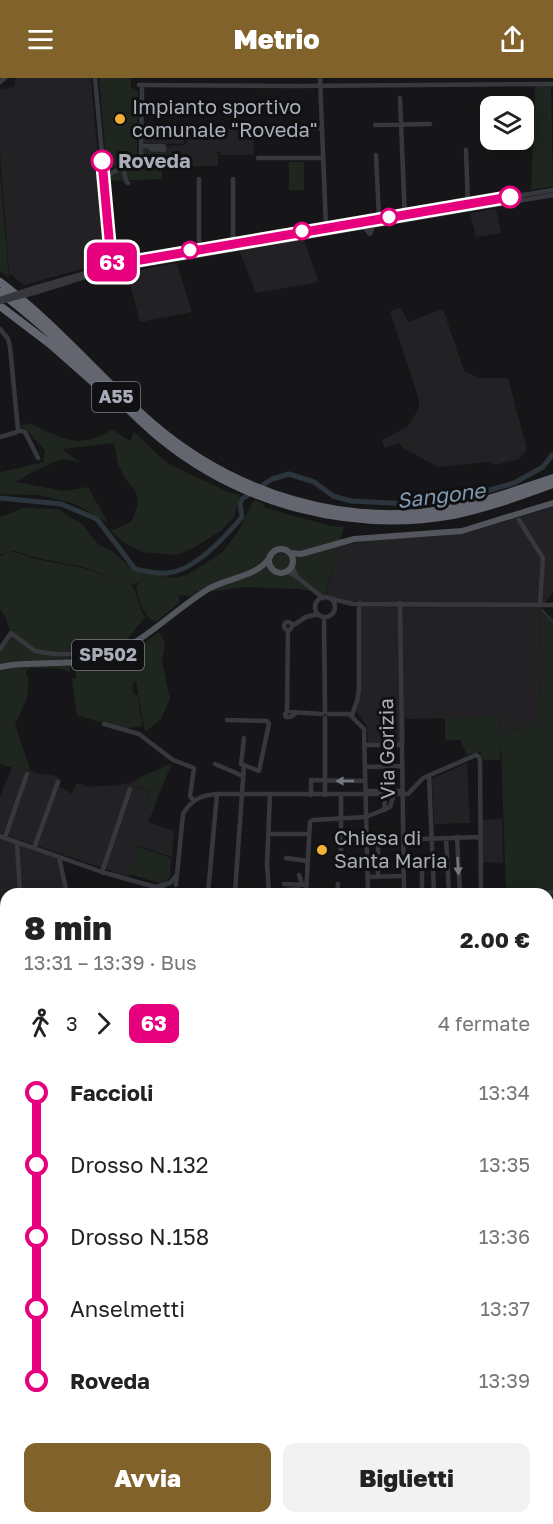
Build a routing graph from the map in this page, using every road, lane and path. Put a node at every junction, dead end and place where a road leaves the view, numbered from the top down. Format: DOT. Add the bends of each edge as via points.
graph roads {
  1 [pos="5,78"];
  2 [pos="95,78"];
  3 [pos="320,78"];
  4 [pos="363,78"];
  5 [pos="381,78"];
  6 [pos="413,78"];
  7 [pos="425,78"];
  8 [pos="442,78"];
  9 [pos="0,82"];
  10 [pos="553,84"];
  11 [pos="414,85"];
  12 [pos="426,85"];
  13 [pos="443,85"];
  14 [pos="320,86"];
  15 [pos="363,86"];
  16 [pos="382,86"];
  17 [pos="400,98"];
  18 [pos="313,101"];
  19 [pos="321,101"];
  20 [pos="430,124"];
  21 [pos="375,125"];
  22 [pos="401,125"];
  23 [pos="312,128"];
  24 [pos="322,128"];
  25 [pos="141,146"];
  26 [pos="151,146"];
  27 [pos="466,150"];
  28 [pos="376,155"];
  29 [pos="258,158"];
  30 [pos="323,158"];
  31 [pos="123,166"];
  32 [pos="104,177"];
  33 [pos="199,179"];
  34 [pos="233,179"];
  35 [pos="128,183"];
  36 [pos="553,190"];
  37 [pos="553,195"];
  38 [pos="494,200"];
  39 [pos="468,204"];
  40 [pos="495,206"];
  41 [pos="469,211"];
  42 [pos="404,214"];
  43 [pos="379,218"];
  44 [pos="405,221"];
  45 [pos="326,227"];
  46 [pos="306,231"];
  47 [pos="326,234"];
  48 [pos="280,235"];
  49 [pos="306,237"];
  50 [pos="281,241"];
  51 [pos="232,243"];
  52 [pos="199,248"];
  53 [pos="200,255"];
  54 [pos="113,266"];
  55 [pos="0,276"];
  56 [pos="0,282"];
  57 [pos="9,290"];
  58 [pos="0,299"];
  59 [pos="0,328"];
  60 [pos="147,427"];
  61 [pos="18,430"];
  62 [pos="0,437"];
  63 [pos="38,458"];
  64 [pos="553,477"];
  65 [pos="553,484"];
  66 [pos="243,485"];
  67 [pos="275,498"];
  68 [pos="553,503"];
  69 [pos="519,520"];
  70 [pos="290,553"];
  71 [pos="301,554"];
  72 [pos="270,557"];
  73 [pos="292,564"];
  74 [pos="259,569"];
  75 [pos="274,570"];
  76 [pos="287,571"];
  77 [pos="297,577"];
  78 [pos="325,598"];
  79 [pos="359,603"];
  80 [pos="400,603"];
  81 [pos="540,604"];
  82 [pos="553,605"];
  83 [pos="321,616"];
  84 [pos="0,649"];
  85 [pos="73,654"];
  86 [pos="0,667"];
  87 [pos="325,714"];
  88 [pos="352,715"];
  89 [pos="227,720"];
  90 [pos="104,724"];
  91 [pos="244,738"];
  92 [pos="402,745"];
  93 [pos="365,746"];
  94 [pos="215,764"];
  95 [pos="244,765"];
  96 [pos="402,766"];
  97 [pos="365,767"];
  98 [pos="27,774"];
  99 [pos="429,775"];
  100 [pos="243,776"];
  101 [pos="325,781"];
  102 [pos="365,781"];
  103 [pos="58,782"];
  104 [pos="130,789"];
  105 [pos="366,793"];
  106 [pos="403,793"];
  107 [pos="217,794"];
  108 [pos="394,794"];
  109 [pos="243,795"];
  110 [pos="270,795"];
  111 [pos="311,795"];
  112 [pos="325,795"];
  113 [pos="341,795"];
  114 [pos="384,795"];
  115 [pos="194,801"];
  116 [pos="385,810"];
  117 [pos="366,817"];
  118 [pos="341,820"];
  119 [pos="268,834"];
  120 [pos="309,834"];
  121 [pos="2,837"];
  122 [pos="457,837"];
  123 [pos="480,837"];
  124 [pos="432,838"];
  125 [pos="446,838"];
  126 [pos="421,839"];
  127 [pos="17,842"];
  128 [pos="378,845"];
  129 [pos="34,848"];
  130 [pos="59,857"];
  131 [pos="286,858"];
  132 [pos="308,861"];
  133 [pos="422,867"];
  134 [pos="342,869"];
  135 [pos="102,872"];
  136 [pos="299,875"];
  137 [pos="404,876"];
  138 [pos="368,877"];
  139 [pos="378,877"];
  140 [pos="284,884"];
  141 [pos="338,884"];
  142 [pos="304,885"];
  143 [pos="20,888"];
  144 [pos="66,888"];
  145 [pos="166,888"];
  146 [pos="174,888"];
  147 [pos="208,888"];
  148 [pos="235,888"];
  149 [pos="269,888"];
  150 [pos="305,888"];
  151 [pos="338,888"];
  152 [pos="368,888"];
  153 [pos="404,888"];
  154 [pos="422,888"];
  155 [pos="434,888"];
  156 [pos="449,888"];
  157 [pos="459,888"];
  158 [pos="481,888"];
  1 -- 9 [label="street"];
  2 -- 32 [label="street"];
  3 -- 14 [label="street"];
  4 -- 15 [label="street"];
  5 -- 16 [label="street"];
  6 -- 11 [label="street"];
  7 -- 12 [label="street"];
  8 -- 13 [label="street"];
  10 -- 13 [label="street"];
  11 -- 12 [label="street"];
  11 -- 16 [label="street"];
  12 -- 13 [label="street"];
  14 -- 15 [label="street"];
  14 -- 19 [label="street"];
  14 -- 25 [label="street" via="140,86"];
  15 -- 16 [label="street"];
  17 -- 22 [label="street"];
  18 -- 19 [label="street"];
  19 -- 24 [label="street"];
  20 -- 22 [label="street"];
  21 -- 22 [label="street"];
  22 -- 42 [label="street"];
  23 -- 24 [label="street"];
  24 -- 30 [label="street"];
  25 -- 26 [label="street"];
  25 -- 31 [label="street" via="141,157"];
  27 -- 39 [label="street"];
  28 -- 43 [label="street"];
  29 -- 30 [label="street"];
  30 -- 45 [label="street"];
  31 -- 32 [label="street"];
  31 -- 35 [label="street"];
  32 -- 54 [label="street"];
  33 -- 52 [label="street"];
  34 -- 51 [label="street"];
  36 -- 38 [label="street"];
  37 -- 40 [label="street"];
  38 -- 39 [label="street"];
  38 -- 40 [label="street"];
  39 -- 41 [label="street"];
  39 -- 42 [label="street"];
  40 -- 41 [label="street"];
  41 -- 44 [label="street"];
  42 -- 43 [label="street"];
  42 -- 44 [label="street"];
  43 -- 45 [label="street"];
  44 -- 47 [label="street" via="373,226 370,234 364,227"];
  45 -- 46 [label="street"];
  45 -- 47 [label="street"];
  46 -- 48 [label="street"];
  46 -- 49 [label="street"];
  47 -- 49 [label="street"];
  48 -- 50 [label="street"];
  48 -- 51 [label="street"];
  49 -- 50 [label="street"];
  50 -- 53 [label="street"];
  51 -- 52 [label="street"];
  52 -- 53 [label="street"];
  52 -- 54 [label="street"];
  53 -- 54 [label="street"];
  54 -- 58 [label="street, bridge"];
  55 -- 57 [label="highway"];
  56 -- 57 [label="highway, A55"];
  57 -- 66 [label="highway, A55" via="169,436"];
  58 -- 60 [label="highway"];
  58 -- 60 [label="highway, A55" via="22,309"];
  59 -- 61 [label="street" via="10,347"];
  60 -- 66 [label="highway, A55" via="193,462 223,480"];
  61 -- 62 [label="street"];
  61 -- 63 [label="street" via="24,432"];
  64 -- 67 [label="highway, A55" via="479,502 411,513 346,511"];
  65 -- 67 [label="highway, A55" via="479,509 405,520 344,517 306,510"];
  66 -- 67 [label="highway, A55"];
  68 -- 71 [label="main road" via="462,531 348,539"];
  69 -- 81 [label="street" via="543,558"];
  70 -- 71 [label="main road"];
  70 -- 72 [label="main road" via="279,549"];
  70 -- 73 [label="main road"];
  71 -- 73 [label="main road"];
  72 -- 74 [label="main road, SP502"];
  72 -- 75 [label="main road"];
  73 -- 76 [label="main road"];
  73 -- 77 [label="street"];
  74 -- 75 [label="main road, SP502"];
  74 -- 86 [label="main road, SP502" via="209,589 129,645 108,655 83,661"];
  75 -- 76 [label="main road, SP502"];
  76 -- 77 [label="street"];
  77 -- 78 [label="street"];
  78 -- 79 [label="street"];
  78 -- 83 [label="street" via="315,606"];
  78 -- 83 [label="street" via="333,602 334,608 332,614"];
  79 -- 80 [label="street"];
  79 -- 88 [label="street" via="359,688"];
  80 -- 81 [label="street"];
  80 -- 92 [label="street, Via Gorizia"];
  81 -- 82 [label="street"];
  83 -- 87 [label="street"];
  83 -- 87 [label="street" via="306,617 290,628 290,711"];
  84 -- 85 [label="street" via="11,633 35,651"];
  87 -- 88 [label="street"];
  87 -- 101 [label="street"];
  88 -- 93 [label="street" via="364,729"];
  89 -- 95 [label="street" via="258,719 269,724 259,771"];
  90 -- 115 [label="street" via="139,734 173,760 194,768 190,796"];
  91 -- 95 [label="street"];
  92 -- 93 [label="street"];
  92 -- 96 [label="street, Via Gorizia"];
  93 -- 97 [label="street"];
  94 -- 100 [label="street"];
  95 -- 100 [label="street"];
  96 -- 97 [label="street"];
  96 -- 106 [label="street, Via Gorizia"];
  97 -- 102 [label="street"];
  98 -- 121 [label="street"];
  99 -- 106 [label="street" via="408,794"];
  99 -- 123 [label="street" via="478,756"];
  99 -- 124 [label="street"];
  100 -- 109 [label="street"];
  102 -- 101 [label="street, one-way"];
  101 -- 111 [label="street" via="311,780"];
  101 -- 112 [label="street"];
  102 -- 105 [label="street"];
  103 -- 129 [label="street"];
  104 -- 135 [label="street"];
  105 -- 106 [label="street"];
  105 -- 113 [label="street"];
  105 -- 114 [label="street"];
  105 -- 117 [label="street"];
  106 -- 108 [label="street"];
  106 -- 137 [label="street, Via Gorizia"];
  107 -- 109 [label="street"];
  107 -- 115 [label="street"];
  107 -- 147 [label="street"];
  108 -- 114 [label="street"];
  108 -- 116 [label="street"];
  109 -- 110 [label="street"];
  109 -- 148 [label="street"];
  110 -- 111 [label="street"];
  110 -- 119 [label="street"];
  111 -- 112 [label="street"];
  112 -- 113 [label="street"];
  113 -- 118 [label="street"];
  114 -- 116 [label="street"];
  115 -- 146 [label="street" via="183,814"];
  116 -- 117 [label="street"];
  117 -- 118 [label="street"];
  117 -- 138 [label="street"];
  118 -- 120 [label="street" via="313,820"];
  118 -- 134 [label="street"];
  119 -- 120 [label="street"];
  119 -- 149 [label="street"];
  120 -- 132 [label="street"];
  121 -- 127 [label="street"];
  122 -- 123 [label="street"];
  122 -- 125 [label="street"];
  122 -- 157 [label="street, one-way"];
  123 -- 158 [label="street"];
  124 -- 125 [label="street"];
  124 -- 126 [label="street"];
  124 -- 155 [label="street"];
  125 -- 156 [label="street"];
  127 -- 129 [label="street"];
  127 -- 143 [label="street"];
  128 -- 139 [label="street"];
  129 -- 130 [label="street"];
  130 -- 135 [label="street"];
  130 -- 144 [label="street"];
  131 -- 132 [label="street"];
  132 -- 142 [label="street"];
  133 -- 154 [label="street"];
  135 -- 145 [label="street"];
  136 -- 142 [label="street"];
  137 -- 139 [label="street"];
  137 -- 153 [label="street, Via Gorizia"];
  138 -- 139 [label="street"];
  138 -- 152 [label="street"];
  140 -- 142 [label="street"];
  141 -- 151 [label="street"];
  142 -- 150 [label="street"];
}
